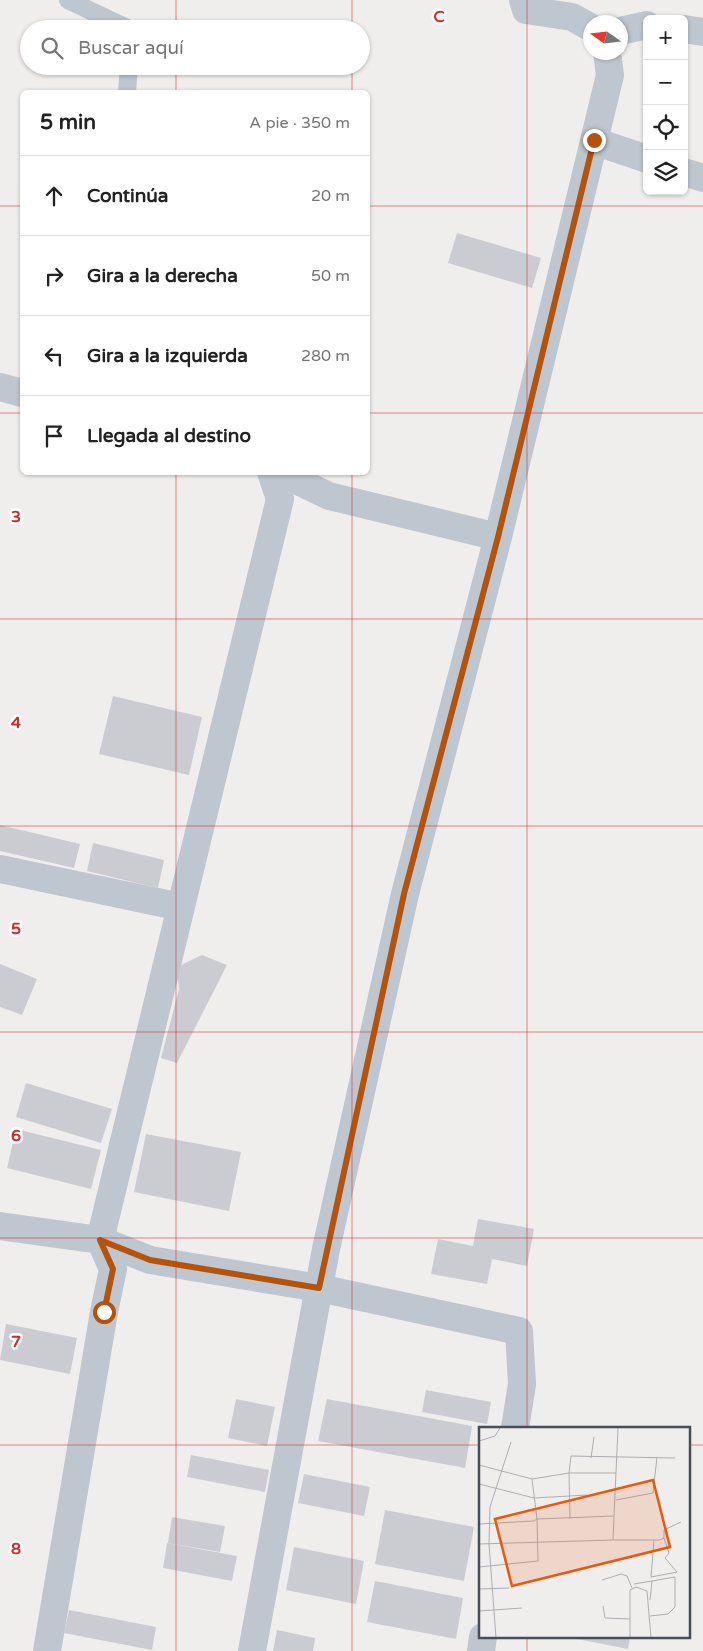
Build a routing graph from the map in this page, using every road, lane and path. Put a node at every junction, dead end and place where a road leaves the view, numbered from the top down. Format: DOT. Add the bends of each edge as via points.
graph roads {
  1 [pos="68,0"];
  2 [pos="523,0"];
  3 [pos="110,20"];
  4 [pos="583,23"];
  5 [pos="643,27"];
  6 [pos="628,30"];
  7 [pos="688,30"];
  8 [pos="703,32"];
  9 [pos="608,60"];
  10 [pos="128,75"];
  11 [pos="127,90"];
  12 [pos="594,140"];
  13 [pos="643,158"];
  14 [pos="688,173"];
  15 [pos="703,178"];
  16 [pos="0,387"];
  17 [pos="20,392"];
  18 [pos="272,475"];
  19 [pos="285,475"];
  20 [pos="498,537"];
  21 [pos="0,869"];
  22 [pos="181,907"];
  23 [pos="0,1226"];
  24 [pos="100,1240"];
  25 [pos="319,1288"];
  26 [pos="515,1427"];
  27 [pos="483,1638"];
  28 [pos="46,1651"];
  29 [pos="252,1651"];
  30 [pos="481,1651"];
  1 -- 3 [label="lane"];
  2 -- 4 [label="street" via="526,10 572,17"];
  5 -- 6 [label="street"];
  7 -- 8 [label="street"];
  9 -- 12 [label="street" via="610,75"];
  10 -- 11 [label="lane"];
  12 -- 13 [label="street"];
  12 -- 20 [label="street"];
  14 -- 15 [label="street"];
  16 -- 17 [label="street"];
  18 -- 22 [label="street" via="280,500"];
  19 -- 20 [label="street" via="329,496"];
  20 -- 25 [label="street" via="404,894"];
  21 -- 22 [label="street"];
  22 -- 24 [label="street"];
  23 -- 24 [label="street"];
  24 -- 25 [label="street" via="150,1260"];
  24 -- 28 [label="street" via="113,1269"];
  25 -- 26 [label="street" via="519,1331 522,1384"];
  25 -- 29 [label="street"];
  27 -- 30 [label="street"];
}
